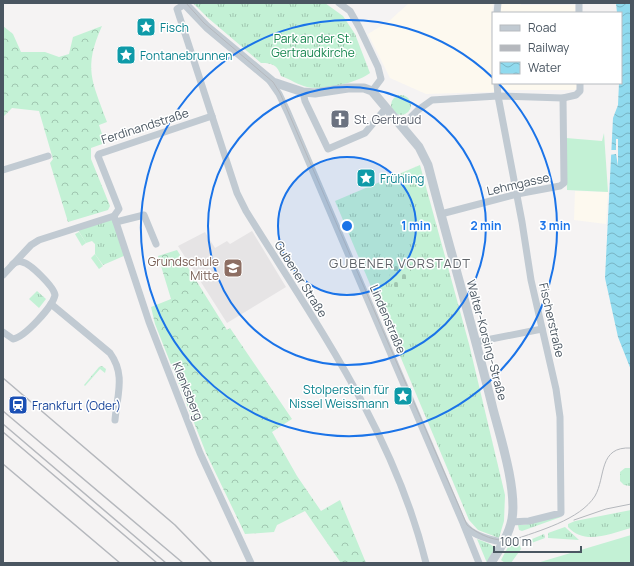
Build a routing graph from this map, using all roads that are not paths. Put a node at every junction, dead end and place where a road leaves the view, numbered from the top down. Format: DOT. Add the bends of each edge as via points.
graph roads {
  1 [pos="339,3"];
  2 [pos="182,5"];
  3 [pos="268,80"];
  4 [pos="497,84"];
  5 [pos="580,84"];
  6 [pos="372,91"];
  7 [pos="303,92"];
  8 [pos="498,96"];
  9 [pos="563,98"];
  10 [pos="386,108"];
  11 [pos="212,116"];
  12 [pos="402,126"];
  13 [pos="48,156"];
  14 [pos="3,170"];
  15 [pos="517,194"];
  16 [pos="441,214"];
  17 [pos="115,219"];
  18 [pos="156,244"];
  19 [pos="13,264"];
  20 [pos="3,276"];
  21 [pos="51,304"];
  22 [pos="542,329"];
  23 [pos="3,332"];
  24 [pos="476,342"];
  25 [pos="115,420"];
  26 [pos="511,522"];
  27 [pos="463,523"];
  28 [pos="503,542"];
  29 [pos="251,563"];
  30 [pos="426,563"];
  31 [pos="479,563"];
  32 [pos="491,563"];
  1 -- 6 [label="street" via="350,11 378,67 381,79"];
  2 -- 3 [label="street, Lindenstraße"];
  2 -- 11 [label="street, Gubener Straße"];
  3 -- 7 [label="street"];
  3 -- 27 [label="street, Lindenstraße" via="279,94 288,113"];
  4 -- 8 [label="street, Fischerstraße"];
  5 -- 9 [label="street" via="580,91 576,95"];
  6 -- 7 [label="street" via="348,88 315,93"];
  6 -- 10 [label="street, Walter-Korsing-Straße"];
  7 -- 10 [label="street" via="328,149 365,133"];
  8 -- 9 [label="street"];
  8 -- 12 [label="street" via="432,100"];
  8 -- 15 [label="street, Fischerstraße"];
  9 -- 15 [label="street, Lehmgasse" via="564,183 560,186"];
  10 -- 12 [label="street, Walter-Korsing-Straße"];
  11 -- 17 [label="street, Ferdinandstraße" via="99,154 119,210"];
  11 -- 30 [label="street, Gubener Straße" via="237,193 246,211 349,377 383,440"];
  12 -- 16 [label="street, Walter-Korsing-Straße" via="419,147 426,161"];
  13 -- 14 [label="street"];
  15 -- 16 [label="street, Lehmgasse"];
  15 -- 22 [label="street, Fischerstraße"];
  16 -- 24 [label="street, Walter-Korsing-Straße"];
  17 -- 18 [label="street" via="144,215"];
  17 -- 19 [label="street" via="39,240"];
  17 -- 29 [label="street, Klenksberg" via="149,322 200,453"];
  19 -- 20 [label="street"];
  19 -- 21 [label="street" via="27,264 53,288 55,295"];
  21 -- 23 [label="street" via="18,338 11,338"];
  21 -- 25 [label="street" via="115,360 121,382"];
  22 -- 24 [label="street"];
  22 -- 26 [label="street, Fischerstraße" via="560,417 561,513 529,521"];
  24 -- 26 [label="street, Walter-Korsing-Straße" via="510,485"];
  26 -- 28 [label="street, Walter-Korsing-Straße"];
  27 -- 28 [label="street" via="488,540"];
  27 -- 31 [label="street, Lindenstraße"];
  28 -- 32 [label="street, Walter-Korsing-Straße"];
}
